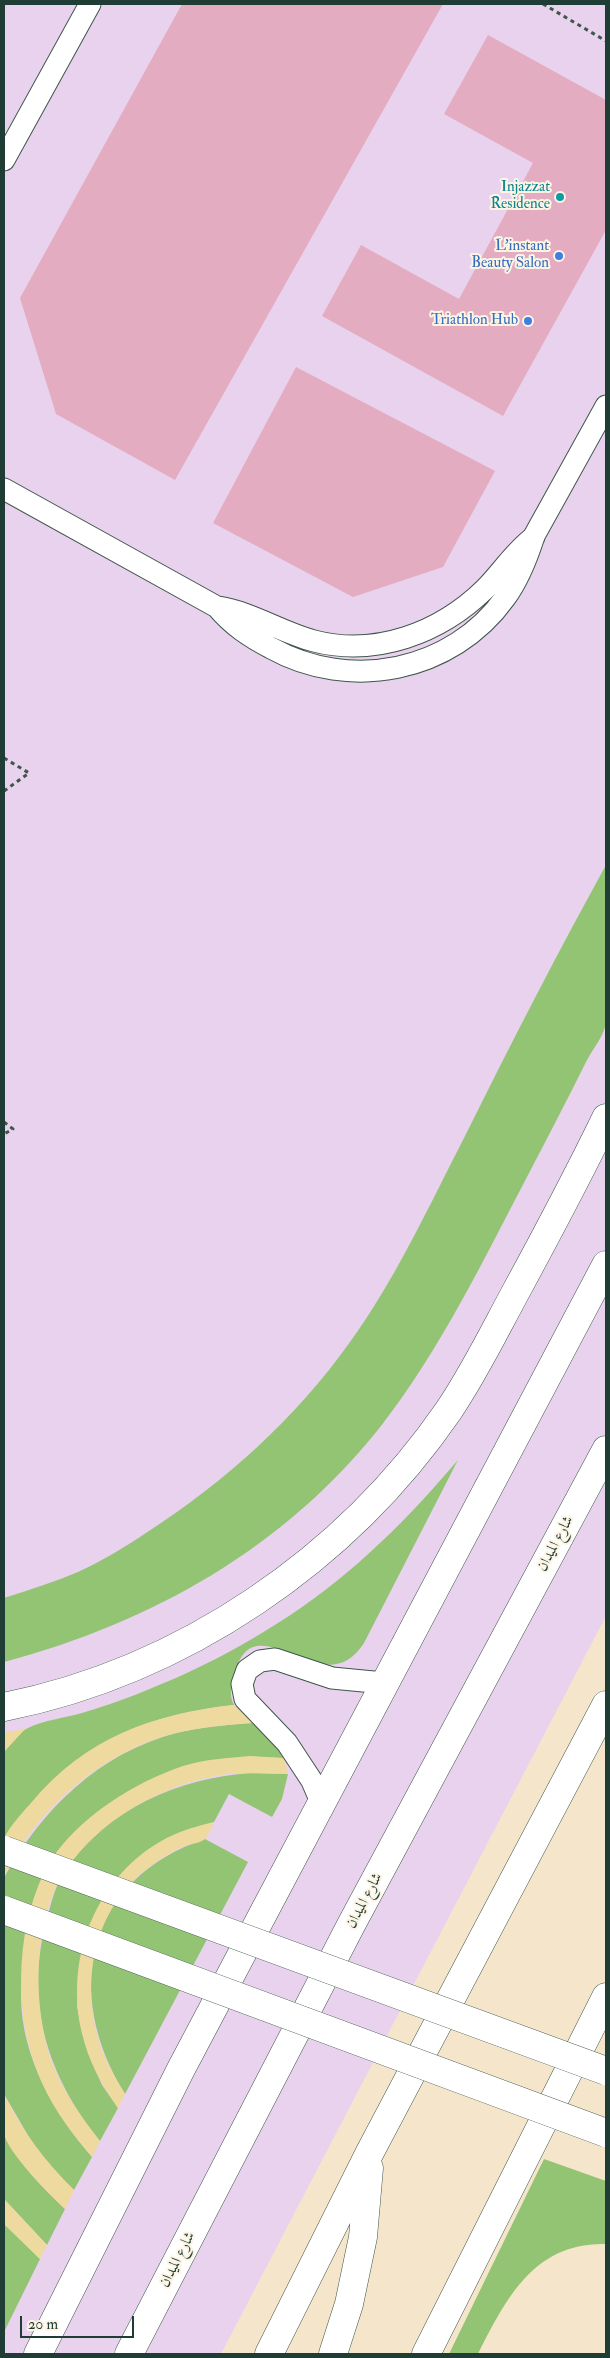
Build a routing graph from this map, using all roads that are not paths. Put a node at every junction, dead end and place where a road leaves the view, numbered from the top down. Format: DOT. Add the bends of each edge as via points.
graph roads {
  1 [pos="90,4"];
  2 [pos="4,160"];
  3 [pos="606,406"];
  4 [pos="4,489"];
  5 [pos="606,1118"];
  6 [pos="606,1264"];
  7 [pos="606,1450"];
  8 [pos="384,1683"];
  9 [pos="606,1705"];
  10 [pos="4,1707"];
  11 [pos="321,1802"];
  12 [pos="4,1850"];
  13 [pos="4,1910"];
  14 [pos="606,1997"];
  15 [pos="606,2071"];
  16 [pos="606,2134"];
  17 [pos="370,2152"];
  18 [pos="38,2354"];
  19 [pos="129,2354"];
  20 [pos="269,2354"];
  21 [pos="333,2354"];
  22 [pos="426,2354"];
  1 -- 2 [label="lane"];
  3 -- 4 [label="lane" via="534,536 512,556 487,588 445,621 421,633 369,645 316,642 290,634 254,616 218,608"];
  5 -- 10 [label="main road" via="480,1361 414,1457 375,1501 288,1578 207,1630 138,1665 84,1686"];
  6 -- 8 [label="main road"];
  7 -- 19 [label="main road, شارع الميدان" via="347,1934"];
  8 -- 11 [label="main road"];
  8 -- 11 [label="lane" via="332,1678 275,1659 260,1661 247,1670 242,1684 245,1700 288,1743"];
  9 -- 17 [label="main road"];
  11 -- 18 [label="main road" via="181,2069"];
  12 -- 15 [label="main road, bridge"];
  13 -- 16 [label="main road, bridge"];
  14 -- 22 [label="main road"];
  17 -- 20 [label="main road"];
  17 -- 21 [label="main road" via="363,2237 349,2304"];
}
